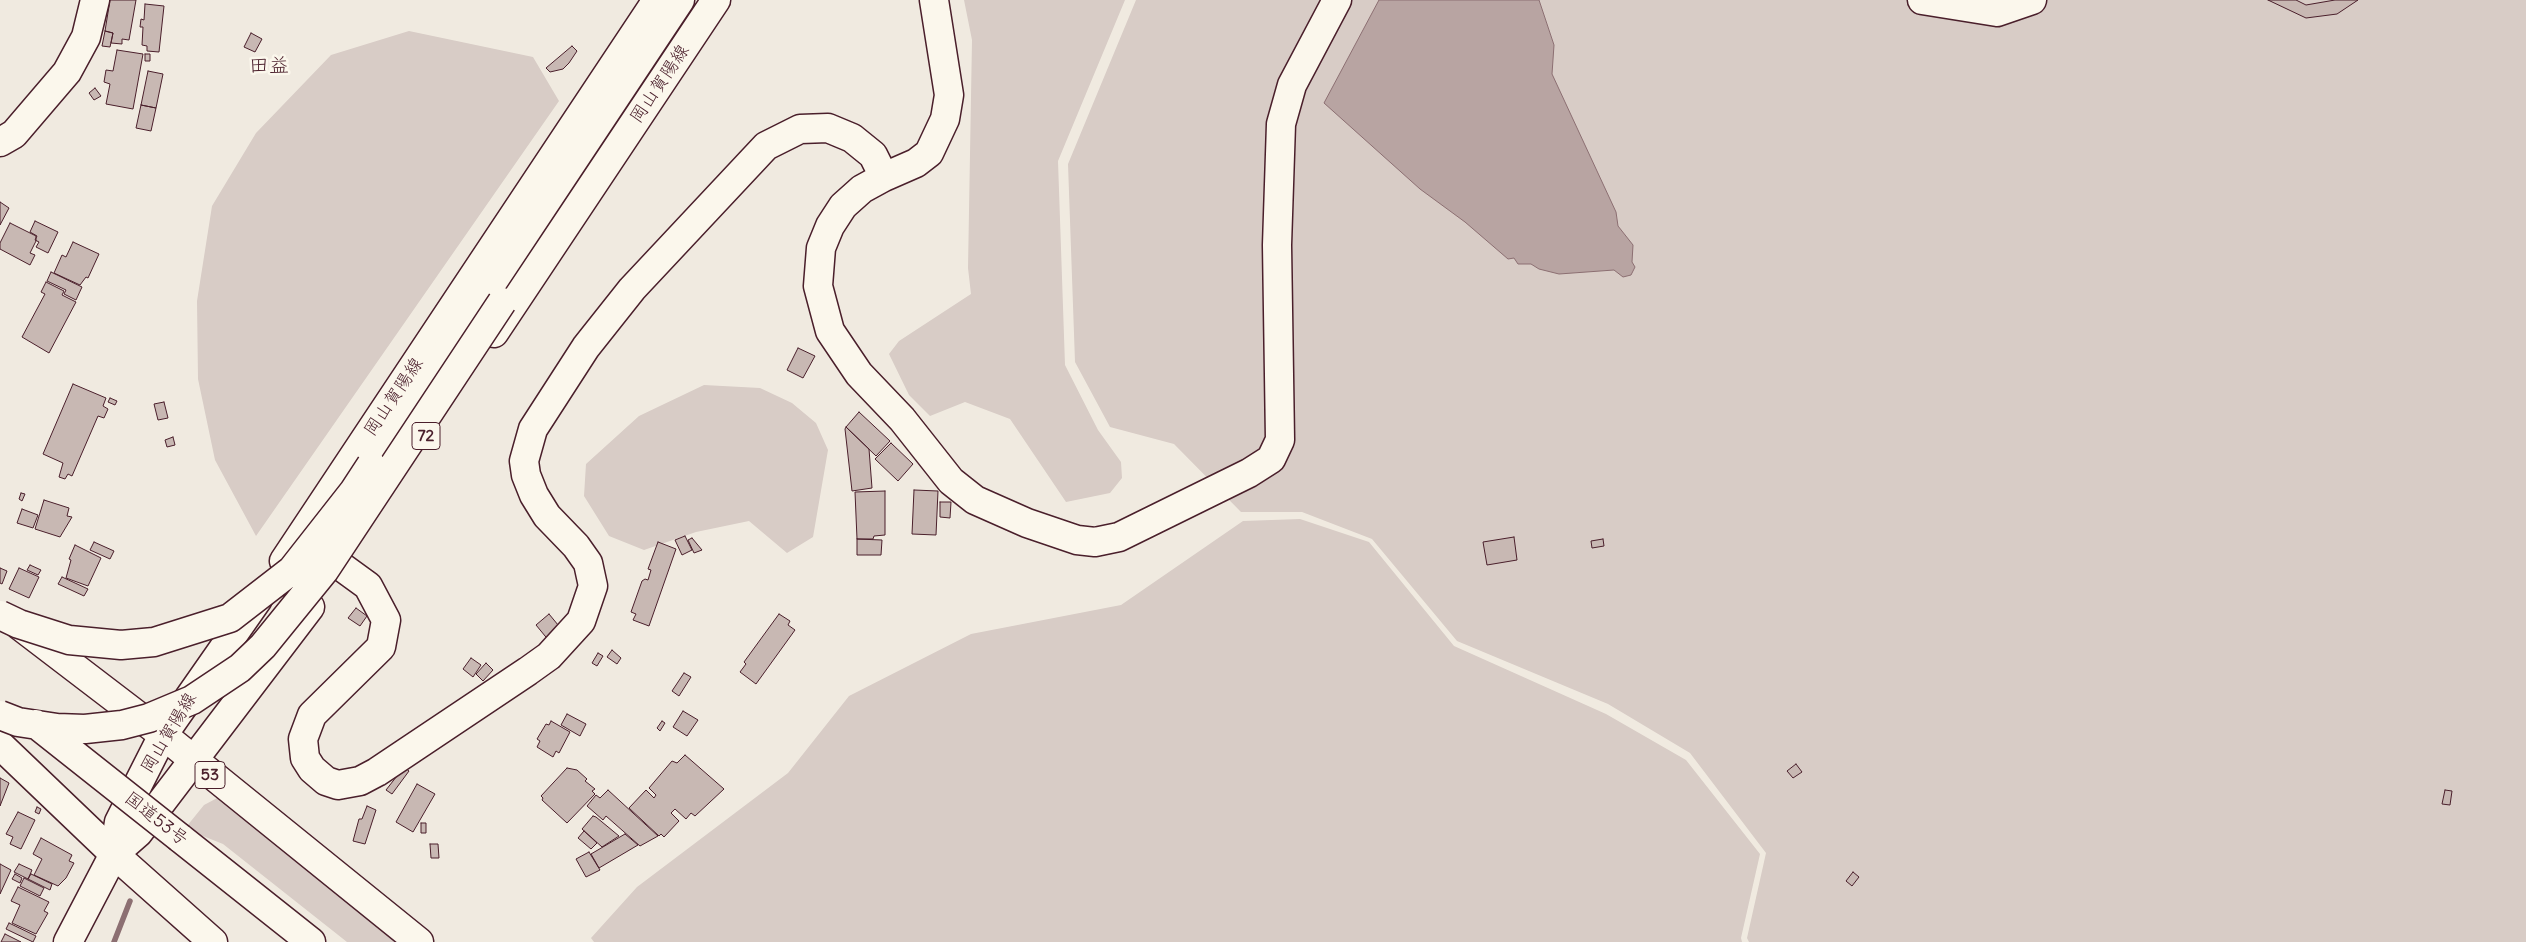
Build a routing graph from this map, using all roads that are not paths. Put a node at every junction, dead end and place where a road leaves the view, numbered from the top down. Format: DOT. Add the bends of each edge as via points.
graph roads {
  1 [pos="95,0"];
  2 [pos="657,0"];
  3 [pos="680,0"];
  4 [pos="698,0"];
  5 [pos="716,0"];
  6 [pos="934,0"];
  7 [pos="1337,0"];
  8 [pos="1922,0"];
  9 [pos="2032,0"];
  10 [pos="0,142"];
  11 [pos="884,177"];
  12 [pos="301,537"];
  13 [pos="340,565"];
  14 [pos="0,611"];
  15 [pos="0,615"];
  16 [pos="0,696"];
  17 [pos="0,715"];
  18 [pos="163,735"];
  19 [pos="0,744"];
  20 [pos="193,761"];
  21 [pos="114,854"];
  22 [pos="68,942"];
  23 [pos="213,942"];
  24 [pos="311,942"];
  25 [pos="419,942"];
  1 -- 10 [label="main road" via="86,37 67,72 14,134"];
  2 -- 12 [label="main road, 岡山賀陽線"];
  3 -- 15 [label="main road, 72, bridge" via="354,491 292,570 230,618 154,642 120,645 69,640"];
  4 -- 17 [label="main road, 72, bridge" via="324,571 263,646 240,668 186,703 149,718 85,729 18,722"];
  5 -- 13 [label="main road, 岡山賀陽線 / 72"];
  6 -- 11 [label="main road" via="949,95 945,119 929,153 916,163"];
  7 -- 11 [label="main road" via="1292,84 1281,124 1277,245 1280,440 1271,459 1249,473 1119,537 1095,542 1077,540 1027,523 976,500 951,481 902,419 859,374 830,331 818,286 821,248 843,206 862,189"];
  8 -- 9 [label="main road" via="1997,12"];
  11 -- 13 [label="main road" via="873,155 852,138 828,128 800,129 766,146 632,289 586,346 533,429 524,461 534,495 547,516 588,563 593,586 581,621 549,656 520,676 377,772 360,781 338,785 326,781 312,769 305,758 303,738 312,714 381,647 386,620 368,586"];
  12 -- 13 [label="main road"];
  12 -- 18 [label="main road, 岡山賀陽線"];
  13 -- 20 [label="main road, 岡山賀陽線 / 72"];
  14 -- 18 [label="main road, 53"];
  16 -- 24 [label="main road, 国道53号, bridge"];
  18 -- 20 [label="main road, 53"];
  18 -- 21 [label="main road, 岡山賀陽線" via="119,822"];
  19 -- 21 [label="main road"];
  20 -- 21 [label="main road, 岡山賀陽線 / 72" via="138,833"];
  20 -- 25 [label="main road, 53"];
  21 -- 22 [label="main road"];
  21 -- 23 [label="main road"];
}
